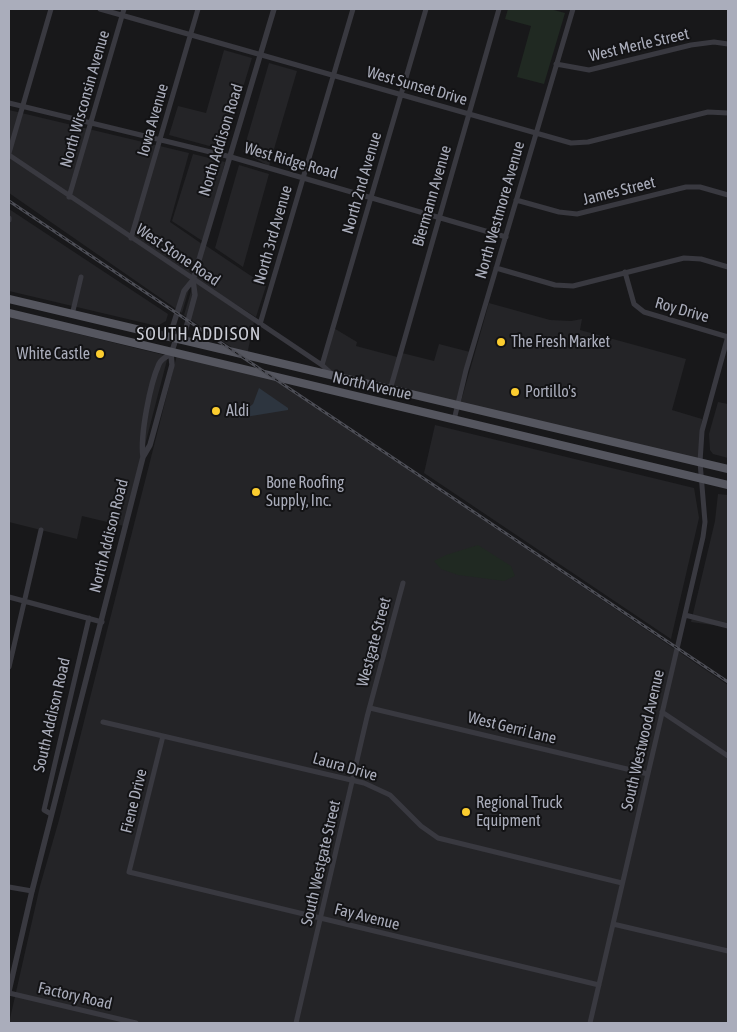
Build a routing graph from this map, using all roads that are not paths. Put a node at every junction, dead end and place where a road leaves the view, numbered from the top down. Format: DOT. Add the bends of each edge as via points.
graph roads {
  1 [pos="51,9"];
  2 [pos="100,9"];
  3 [pos="124,9"];
  4 [pos="198,9"];
  5 [pos="274,9"];
  6 [pos="353,9"];
  7 [pos="426,9"];
  8 [pos="499,9"];
  9 [pos="573,9"];
  10 [pos="123,15"];
  11 [pos="191,35"];
  12 [pos="728,44"];
  13 [pos="260,54"];
  14 [pos="556,64"];
  15 [pos="333,75"];
  16 [pos="401,94"];
  17 [pos="9,103"];
  18 [pos="22,107"];
  19 [pos="468,113"];
  20 [pos="728,113"];
  21 [pos="91,123"];
  22 [pos="536,133"];
  23 [pos="160,140"];
  24 [pos="9,154"];
  25 [pos="230,156"];
  26 [pos="303,177"];
  27 [pos="728,195"];
  28 [pos="69,197"];
  29 [pos="371,197"];
  30 [pos="516,200"];
  31 [pos="438,217"];
  32 [pos="506,236"];
  33 [pos="131,238"];
  34 [pos="728,267"];
  35 [pos="496,268"];
  36 [pos="625,272"];
  37 [pos="81,277"];
  38 [pos="193,280"];
  39 [pos="9,299"];
  40 [pos="9,313"];
  41 [pos="72,315"];
  42 [pos="260,324"];
  43 [pos="728,337"];
  44 [pos="176,339"];
  45 [pos="171,354"];
  46 [pos="322,365"];
  47 [pos="334,376"];
  48 [pos="390,390"];
  49 [pos="458,406"];
  50 [pos="454,420"];
  51 [pos="143,457"];
  52 [pos="700,462"];
  53 [pos="728,469"];
  54 [pos="701,479"];
  55 [pos="728,485"];
  56 [pos="41,530"];
  57 [pos="403,583"];
  58 [pos="9,597"];
  59 [pos="25,602"];
  60 [pos="685,615"];
  61 [pos="89,618"];
  62 [pos="102,622"];
  63 [pos="728,626"];
  64 [pos="9,667"];
  65 [pos="370,708"];
  66 [pos="662,712"];
  67 [pos="103,722"];
  68 [pos="162,736"];
  69 [pos="728,756"];
  70 [pos="648,774"];
  71 [pos="352,780"];
  72 [pos="51,814"];
  73 [pos="129,872"];
  74 [pos="622,883"];
  75 [pos="9,887"];
  76 [pos="32,891"];
  77 [pos="320,918"];
  78 [pos="613,924"];
  79 [pos="728,951"];
  80 [pos="599,985"];
  81 [pos="9,992"];
  82 [pos="136,1023"];
  83 [pos="296,1023"];
  84 [pos="590,1023"];
  1 -- 18 [label="street"];
  2 -- 10 [label="street, West Sunset Drive"];
  3 -- 10 [label="street, North Wisconsin Avenue"];
  4 -- 11 [label="street, Iowa Avenue"];
  5 -- 13 [label="street, North Addison Road"];
  6 -- 15 [label="street, North 3rd Avenue"];
  7 -- 16 [label="street, North 2nd Avenue"];
  8 -- 19 [label="street, Biermann Avenue"];
  9 -- 14 [label="street, North Westmore Avenue"];
  10 -- 11 [label="street, West Sunset Drive"];
  10 -- 21 [label="street, North Wisconsin Avenue"];
  11 -- 13 [label="street, West Sunset Drive"];
  11 -- 23 [label="street, Iowa Avenue"];
  12 -- 14 [label="street, West Merle Street" via="691,45 589,70"];
  13 -- 15 [label="street, West Sunset Drive"];
  13 -- 25 [label="street, North Addison Road"];
  14 -- 22 [label="street, North Westmore Avenue"];
  15 -- 16 [label="street, West Sunset Drive"];
  15 -- 26 [label="street, North 3rd Avenue"];
  16 -- 19 [label="street, West Sunset Drive"];
  16 -- 29 [label="street, North 2nd Avenue"];
  17 -- 18 [label="street, West Ridge Road"];
  18 -- 21 [label="street, West Ridge Road"];
  18 -- 24 [label="street"];
  19 -- 22 [label="street, West Sunset Drive"];
  19 -- 31 [label="street, Biermann Avenue"];
  20 -- 22 [label="street, West Sunset Drive" via="697,114 582,143"];
  21 -- 23 [label="street, West Ridge Road"];
  21 -- 28 [label="street, North Wisconsin Avenue"];
  22 -- 30 [label="street, North Westmore Avenue"];
  23 -- 25 [label="street, West Ridge Road"];
  23 -- 33 [label="street, Iowa Avenue"];
  24 -- 28 [label="street, West Stone Road"];
  25 -- 26 [label="street, West Ridge Road"];
  25 -- 38 [label="street, North Addison Road"];
  26 -- 29 [label="street, West Ridge Road"];
  26 -- 42 [label="street, North 3rd Avenue"];
  27 -- 30 [label="street, James Street" via="686,187 572,214"];
  28 -- 33 [label="street, West Stone Road"];
  29 -- 31 [label="street, West Ridge Road"];
  29 -- 46 [label="street, North 2nd Avenue"];
  30 -- 32 [label="street, North Westmore Avenue"];
  31 -- 32 [label="street, West Ridge Road"];
  31 -- 48 [label="street, Biermann Avenue"];
  32 -- 35 [label="street, North Westmore Avenue"];
  33 -- 38 [label="street, West Stone Road"];
  34 -- 36 [label="street" via="688,257"];
  35 -- 36 [label="street" via="564,286"];
  35 -- 49 [label="street, North Westmore Avenue"];
  36 -- 43 [label="street, Roy Drive" via="634,304 644,312"];
  37 -- 41 [label="street"];
  38 -- 42 [label="street, West Stone Road"];
  38 -- 44 [label="street, North Addison Road" via="184,291 172,329"];
  38 -- 44 [label="street, North Addison Road" via="195,295 185,332"];
  39 -- 41 [label="main road, North Avenue"];
  40 -- 45 [label="main road, North Avenue"];
  41 -- 44 [label="main road, North Avenue"];
  42 -- 46 [label="street, West Stone Road"];
  43 -- 52 [label="street, South Westwood Avenue" via="702,431"];
  44 -- 45 [label="street, North Addison Road"];
  44 -- 47 [label="main road, North Avenue"];
  45 -- 50 [label="main road, North Avenue"];
  45 -- 51 [label="street, North Addison Road" via="166,392 150,445"];
  45 -- 51 [label="street, North Addison Road" via="160,361 154,380 141,444"];
  46 -- 47 [label="street, West Stone Road"];
  47 -- 48 [label="main road, North Avenue"];
  48 -- 49 [label="main road, North Avenue"];
  49 -- 50 [label="street, North Westmore Avenue"];
  49 -- 52 [label="main road, North Avenue"];
  50 -- 54 [label="main road, North Avenue"];
  51 -- 62 [label="street, North Addison Road"];
  52 -- 53 [label="main road, North Avenue"];
  52 -- 54 [label="street, South Westwood Avenue"];
  54 -- 55 [label="main road, North Avenue"];
  54 -- 60 [label="street, South Westwood Avenue" via="705,522"];
  56 -- 59 [label="street"];
  57 -- 65 [label="street, Westgate Street"];
  58 -- 59 [label="street"];
  59 -- 61 [label="street"];
  59 -- 64 [label="street"];
  60 -- 63 [label="street"];
  60 -- 66 [label="street, South Westwood Avenue"];
  61 -- 62 [label="street"];
  61 -- 72 [label="street, South Addison Road" via="44,810"];
  62 -- 72 [label="street, South Addison Road"];
  65 -- 70 [label="street, West Gerri Lane"];
  65 -- 71 [label="street, South Westgate Street"];
  66 -- 69 [label="street"];
  66 -- 70 [label="street, South Westwood Avenue"];
  67 -- 68 [label="street, Laura Drive"];
  68 -- 71 [label="street, Laura Drive"];
  68 -- 73 [label="street, Fiene Drive"];
  70 -- 74 [label="street, South Westwood Avenue"];
  71 -- 74 [label="street, Laura Drive" via="390,795 420,826 438,838"];
  71 -- 77 [label="street, South Westgate Street"];
  72 -- 76 [label="street, South Addison Road"];
  73 -- 77 [label="street, Fay Avenue"];
  74 -- 78 [label="street, South Westwood Avenue"];
  75 -- 76 [label="street"];
  76 -- 81 [label="street, South Addison Road"];
  77 -- 80 [label="street, Fay Avenue"];
  77 -- 83 [label="street, South Westgate Street"];
  78 -- 79 [label="street"];
  78 -- 80 [label="street, South Westwood Avenue"];
  80 -- 84 [label="street, South Westwood Avenue"];
  81 -- 82 [label="street, Factory Road"];
}
